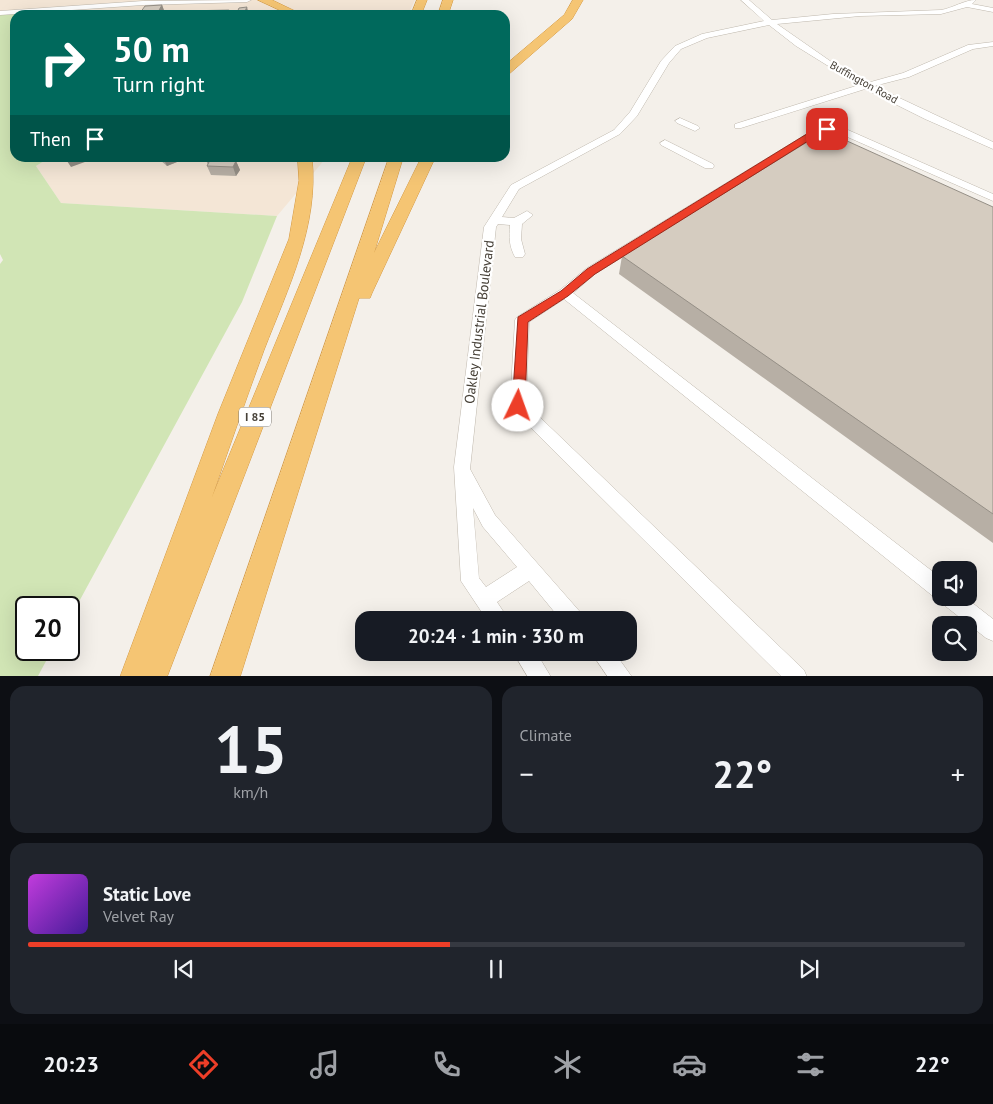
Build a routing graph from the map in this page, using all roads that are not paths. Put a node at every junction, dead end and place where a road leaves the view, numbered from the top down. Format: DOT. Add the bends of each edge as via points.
graph roads {
  1 [pos="41,0"];
  2 [pos="105,0"];
  3 [pos="213,0"];
  4 [pos="248,0"];
  5 [pos="263,0"];
  6 [pos="578,0"];
  7 [pos="745,0"];
  8 [pos="141,2"];
  9 [pos="182,2"];
  10 [pos="298,3"];
  11 [pos="970,3"];
  12 [pos="122,4"];
  13 [pos="84,6"];
  14 [pos="36,10"];
  15 [pos="118,10"];
  16 [pos="175,10"];
  17 [pos="284,10"];
  18 [pos="292,10"];
  19 [pos="993,10"];
  20 [pos="770,21"];
  21 [pos="993,44"];
  22 [pos="510,67"];
  23 [pos="868,85"];
  24 [pos="677,117"];
  25 [pos="738,126"];
  26 [pos="695,128"];
  27 [pos="664,143"];
  28 [pos="993,146"];
  29 [pos="305,162"];
  30 [pos="357,162"];
  31 [pos="395,162"];
  32 [pos="426,162"];
  33 [pos="709,166"];
  34 [pos="993,198"];
  35 [pos="494,220"];
  36 [pos="528,241"];
  37 [pos="565,293"];
  38 [pos="327,369"];
  39 [pos="462,467"];
  40 [pos="531,569"];
  41 [pos="932,583"];
  42 [pos="484,599"];
  43 [pos="962,606"];
  44 [pos="493,611"];
  45 [pos="566,611"];
  46 [pos="993,630"];
  47 [pos="530,661"];
  48 [pos="609,661"];
  49 [pos="135,676"];
  50 [pos="152,676"];
  51 [pos="225,676"];
  52 [pos="541,676"];
  53 [pos="622,676"];
  54 [pos="797,676"];
  1 -- 14 [label="street"];
  2 -- 13 [label="street"];
  3 -- 4 [label="street"];
  3 -- 9 [label="street"];
  5 -- 17 [label="highway"];
  6 -- 22 [label="highway" via="568,18"];
  7 -- 20 [label="street, Buffington Road"];
  8 -- 9 [label="street"];
  8 -- 12 [label="street"];
  9 -- 16 [label="street"];
  10 -- 18 [label="highway"];
  11 -- 19 [label="street"];
  11 -- 20 [label="street, Oakley Industrial Boulevard" via="941,12 852,13"];
  12 -- 13 [label="street"];
  12 -- 15 [label="street"];
  13 -- 14 [label="street"];
  20 -- 23 [label="street, Buffington Road" via="808,49"];
  20 -- 35 [label="street, Oakley Industrial Boulevard" via="698,38 674,50 630,121 593,146 515,187"];
  21 -- 23 [label="street" via="971,47 906,75"];
  23 -- 25 [label="street"];
  23 -- 28 [label="street, Buffington Road"];
  24 -- 26 [label="street"];
  27 -- 33 [label="street"];
  29 -- 49 [label="highway" via="307,181 298,239 229,414"];
  30 -- 50 [label="highway, I 85"];
  31 -- 38 [label="highway"];
  32 -- 38 [label="highway"];
  34 -- 37 [label="street" via="845,132 827,129 813,134 591,271"];
  35 -- 36 [label="street" via="522,219 515,239 518,250"];
  35 -- 39 [label="street, Oakley Industrial Boulevard" via="490,227 480,295"];
  37 -- 41 [label="street"];
  37 -- 54 [label="street" via="522,320 518,406"];
  38 -- 51 [label="highway"];
  39 -- 40 [label="street" via="489,522"];
  39 -- 42 [label="street, Oakley Industrial Boulevard" via="470,581"];
  40 -- 42 [label="street"];
  40 -- 45 [label="street"];
  42 -- 44 [label="street, Oakley Industrial Boulevard"];
  43 -- 46 [label="street"];
  47 -- 52 [label="street"];
  48 -- 53 [label="street"];
}
